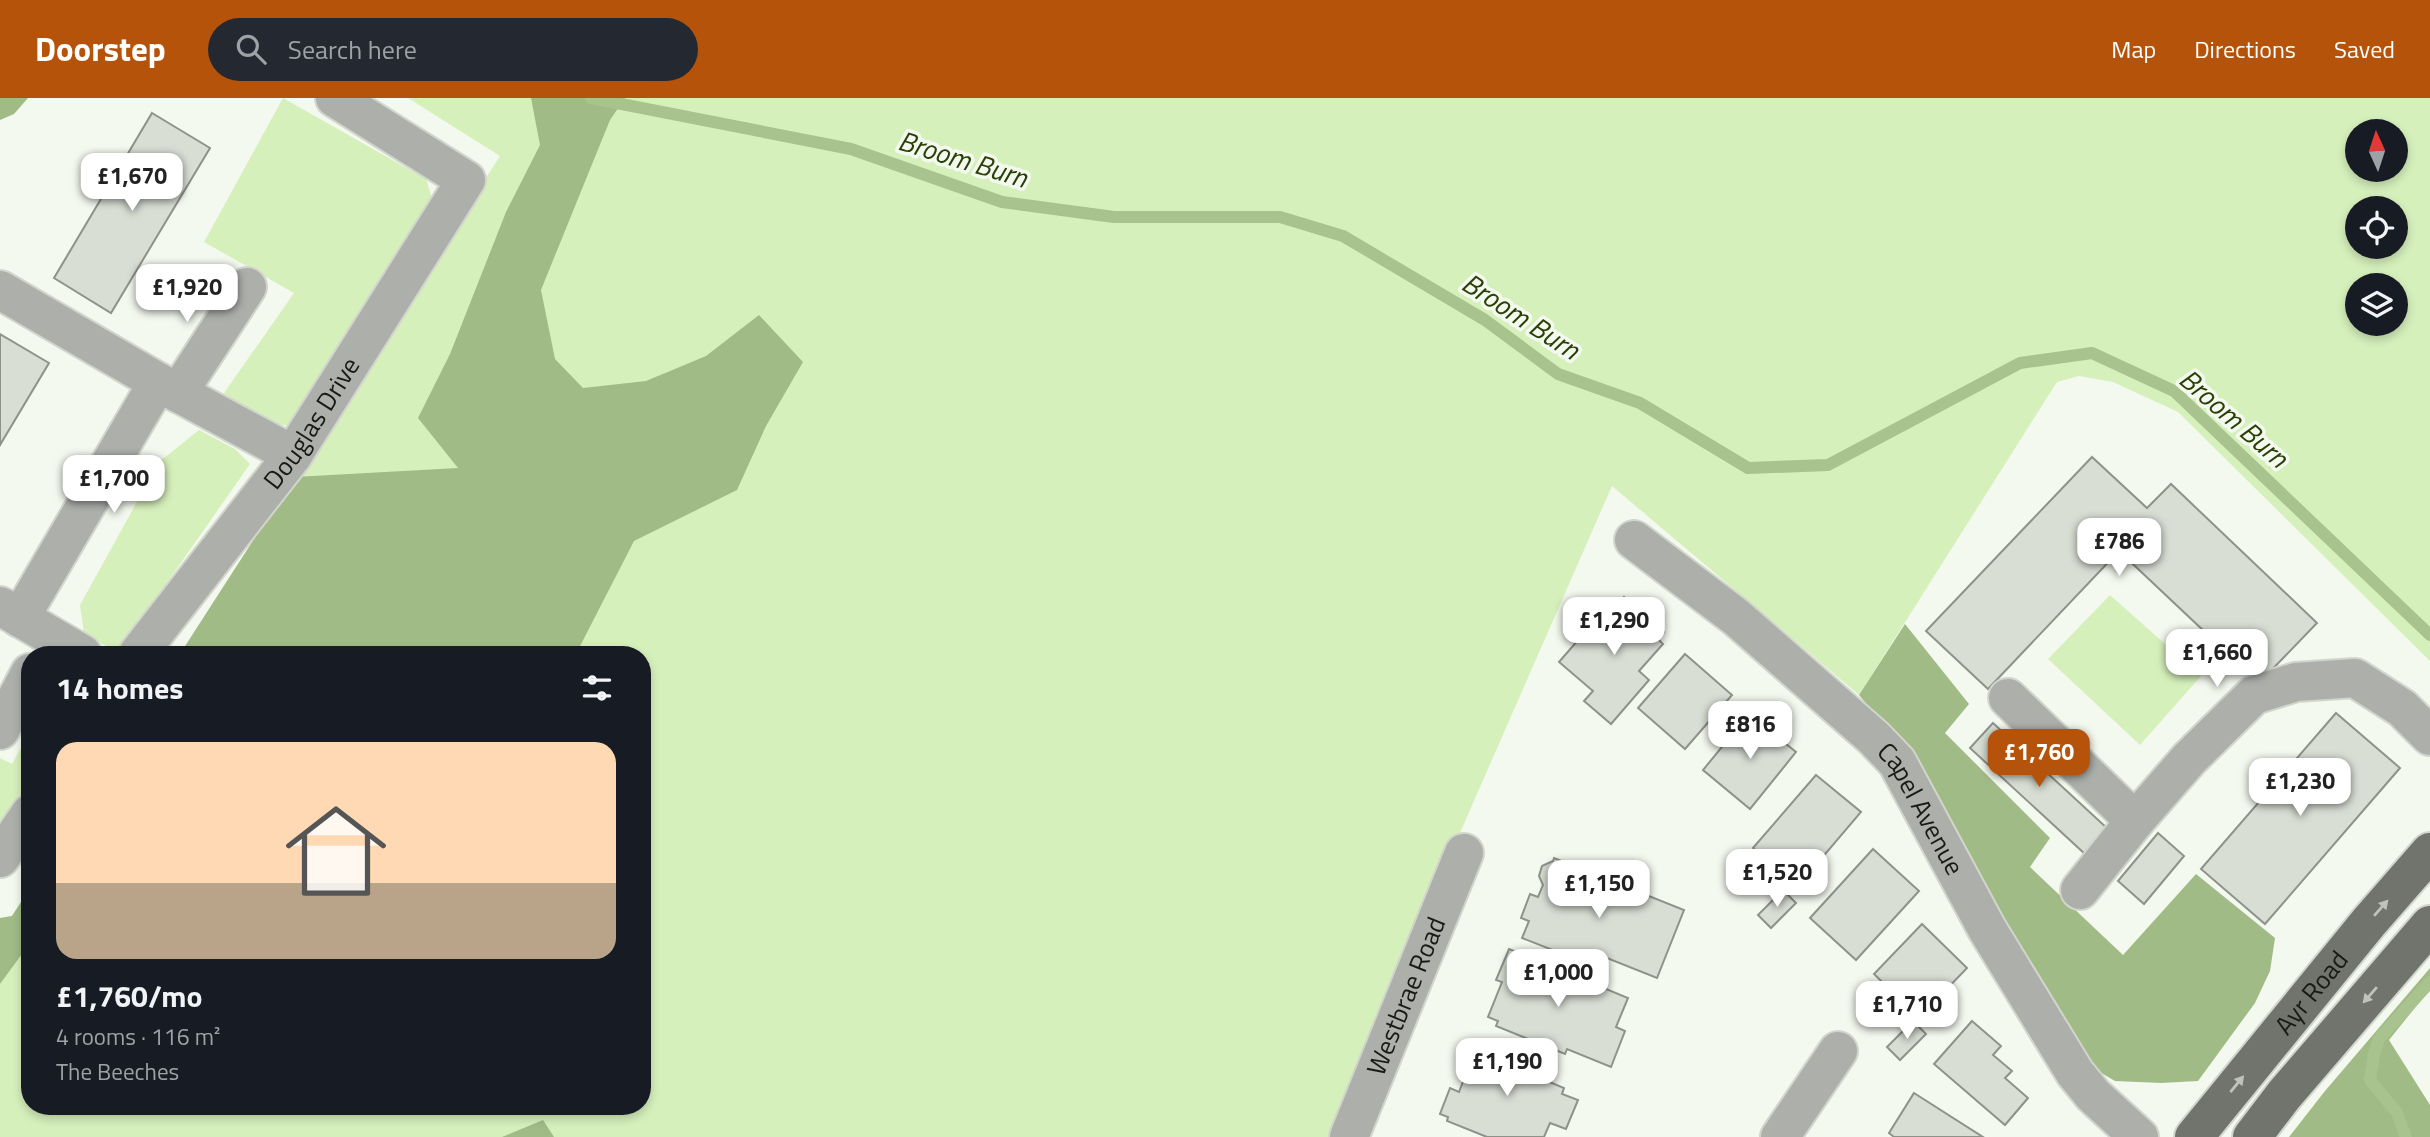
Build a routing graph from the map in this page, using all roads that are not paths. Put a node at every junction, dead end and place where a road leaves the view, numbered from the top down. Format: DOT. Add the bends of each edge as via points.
graph roads {
  1 [pos="335,98"];
  2 [pos="247,287"];
  3 [pos="0,290"];
  4 [pos="168,388"];
  5 [pos="293,455"];
  6 [pos="1634,540"];
  7 [pos="38,634"];
  8 [pos="144,646"];
  9 [pos="21,690"];
  10 [pos="2008,698"];
  11 [pos="0,730"];
  12 [pos="2430,736"];
  13 [pos="2135,821"];
  14 [pos="21,827"];
  15 [pos="2430,852"];
  16 [pos="1464,853"];
  17 [pos="0,858"];
  18 [pos="2080,890"];
  19 [pos="2430,925"];
  20 [pos="1838,1051"];
  21 [pos="1349,1137"];
  22 [pos="1780,1137"];
  23 [pos="2139,1137"];
  24 [pos="2194,1137"];
  25 [pos="2252,1137"];
  1 -- 5 [label="street, Douglas Drive" via="466,180"];
  2 -- 4 [label="street"];
  3 -- 4 [label="street"];
  4 -- 5 [label="street"];
  4 -- 7 [label="street"];
  5 -- 8 [label="street, Douglas Drive"];
  6 -- 23 [label="street, Capel Avenue" via="1736,617 1897,762 1987,929 2075,1073"];
  9 -- 11 [label="street"];
  10 -- 13 [label="street"];
  12 -- 13 [label="street" via="2402,708 2355,678 2296,681 2254,695"];
  13 -- 18 [label="street"];
  14 -- 17 [label="street"];
  24 -- 15 [label="main road, Ayr Road, one-way"];
  16 -- 21 [label="street, Westbrae Road"];
  19 -- 25 [label="main road, Ayr Road, one-way"];
  20 -- 22 [label="street"];
}
